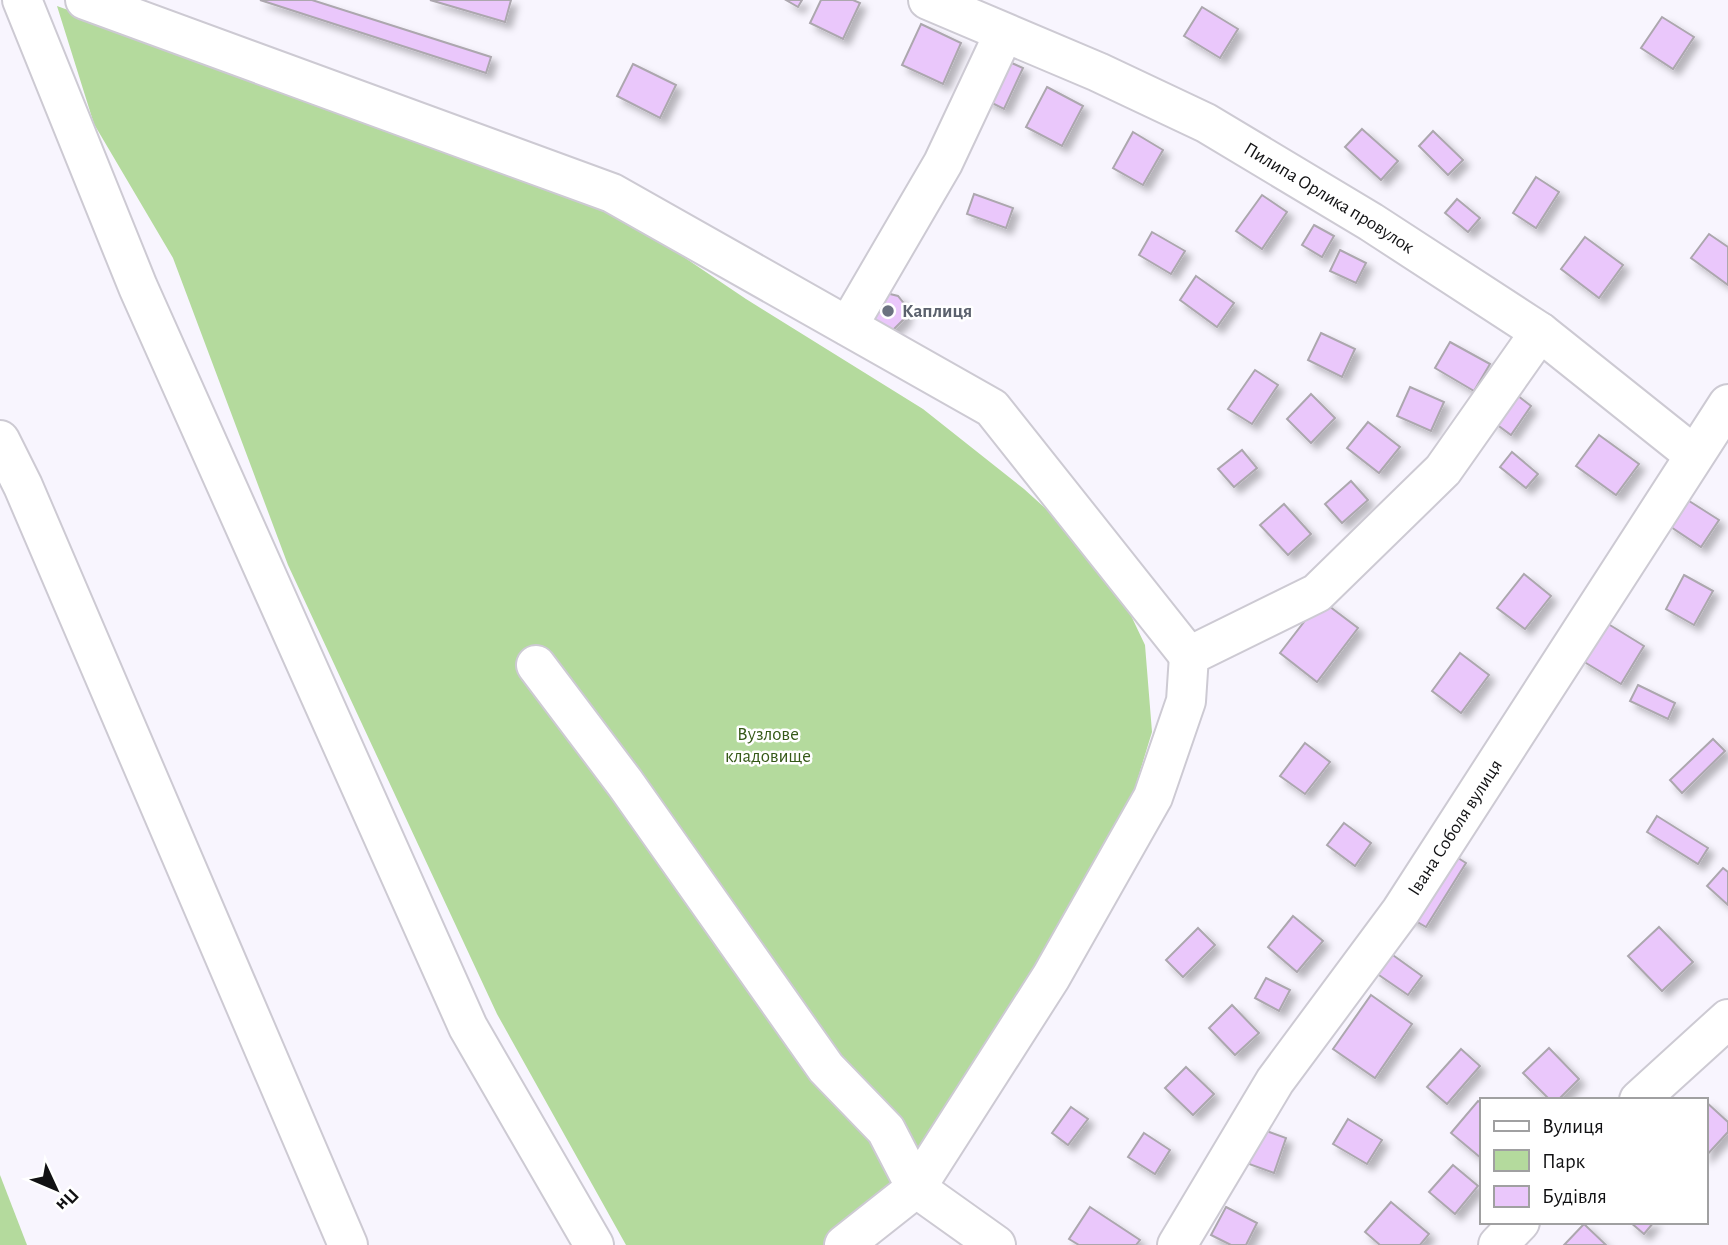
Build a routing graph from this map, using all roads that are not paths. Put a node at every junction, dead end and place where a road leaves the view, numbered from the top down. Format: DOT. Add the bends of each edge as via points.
graph roads {
  1 [pos="22,0"];
  2 [pos="85,0"];
  3 [pos="928,0"];
  4 [pos="999,32"];
  5 [pos="848,326"];
  6 [pos="1540,332"];
  7 [pos="1728,404"];
  8 [pos="0,440"];
  9 [pos="1694,455"];
  10 [pos="1189,656"];
  11 [pos="536,664"];
  12 [pos="1728,1019"];
  13 [pos="1641,1098"];
  14 [pos="916,1188"];
  15 [pos="1518,1224"];
  16 [pos="348,1245"];
  17 [pos="594,1245"];
  18 [pos="844,1245"];
  19 [pos="996,1245"];
  20 [pos="1177,1245"];
  21 [pos="1498,1245"];
  1 -- 17 [label="street" via="138,287 468,1027"];
  2 -- 5 [label="street" via="612,193"];
  3 -- 4 [label="street, Пилипа Орлика провулок"];
  4 -- 5 [label="street" via="997,48 943,163"];
  4 -- 6 [label="street, Пилипа Орлика провулок" via="1206,123 1371,222"];
  5 -- 10 [label="street" via="992,408"];
  6 -- 9 [label="street, Пилипа Орлика провулок"];
  6 -- 10 [label="street" via="1443,470 1317,593"];
  7 -- 9 [label="street, Івана Соболя вулиця"];
  8 -- 16 [label="street"];
  9 -- 20 [label="street, Івана Соболя вулиця" via="1401,911 1275,1081"];
  10 -- 14 [label="street" via="1186,701 1153,797 1051,977"];
  11 -- 14 [label="street" via="826,1068 886,1130"];
  12 -- 13 [label="street"];
  14 -- 18 [label="street"];
  14 -- 19 [label="street"];
  15 -- 21 [label="street"];
}
